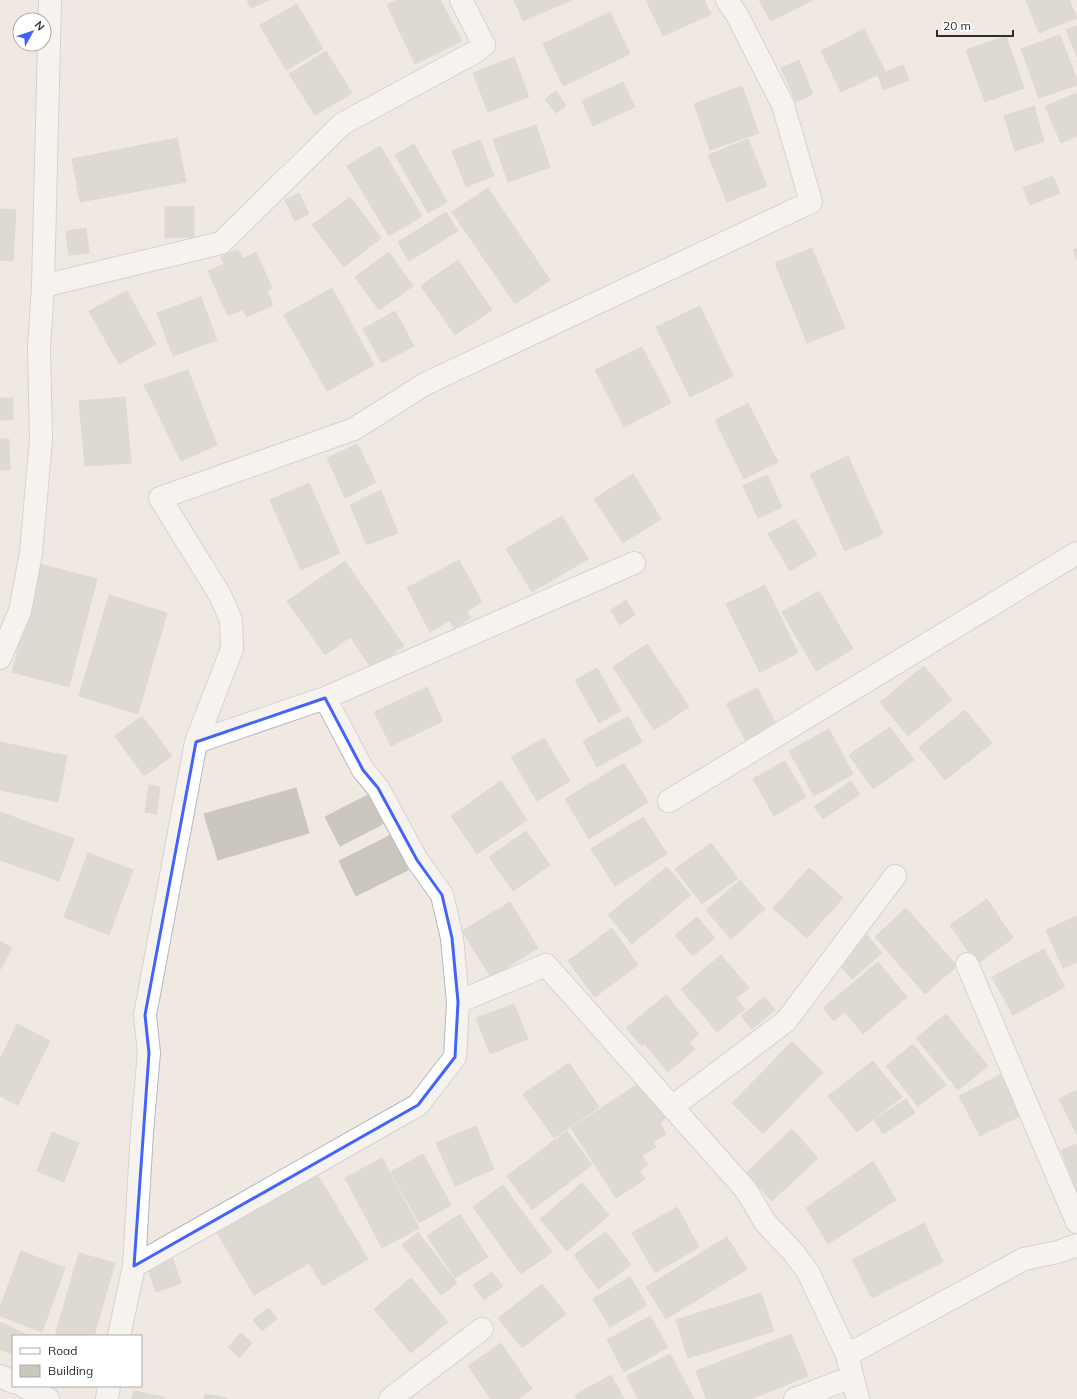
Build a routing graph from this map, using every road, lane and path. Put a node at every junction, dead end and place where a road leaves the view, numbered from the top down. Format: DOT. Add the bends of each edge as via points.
graph roads {
  1 [pos="50,0"];
  2 [pos="461,0"];
  3 [pos="727,0"];
  4 [pos="43,286"];
  5 [pos="1077,553"];
  6 [pos="634,563"];
  7 [pos="0,658"];
  8 [pos="325,698"];
  9 [pos="196,742"];
  10 [pos="669,801"];
  11 [pos="895,876"];
  12 [pos="967,964"];
  13 [pos="458,1002"];
  14 [pos="672,1107"];
  15 [pos="1077,1222"];
  16 [pos="1077,1245"];
  17 [pos="134,1266"];
  18 [pos="482,1329"];
  19 [pos="119,1335"];
  20 [pos="846,1355"];
  21 [pos="0,1376"];
  22 [pos="852,1378"];
  23 [pos="12,1382"];
  24 [pos="109,1387"];
  25 [pos="106,1399"];
  26 [pos="390,1399"];
  27 [pos="795,1399"];
  28 [pos="858,1399"];
  1 -- 4 [label="street"];
  2 -- 4 [label="street" via="484,45 342,124 221,243"];
  3 -- 9 [label="street" via="783,106 811,202 425,384 354,429 160,498 220,595 231,620 232,649"];
  4 -- 7 [label="street" via="39,348 41,439 31,553 20,612"];
  5 -- 10 [label="street"];
  6 -- 8 [label="street"];
  8 -- 9 [label="street"];
  8 -- 13 [label="street" via="363,770 378,788 417,860 442,895 452,938"];
  9 -- 17 [label="street" via="144,1014 149,1053"];
  11 -- 14 [label="street" via="786,1021"];
  12 -- 15 [label="street"];
  13 -- 14 [label="street" via="546,964"];
  13 -- 17 [label="street" via="455,1057 418,1105"];
  14 -- 20 [label="street" via="746,1190 765,1222 808,1272"];
  16 -- 20 [label="street" via="1024,1259"];
  17 -- 19 [label="street"];
  18 -- 26 [label="street"];
  20 -- 22 [label="street"];
  21 -- 23 [label="street"];
  22 -- 27 [label="street"];
  22 -- 28 [label="street"];
  24 -- 25 [label="street"];
}
